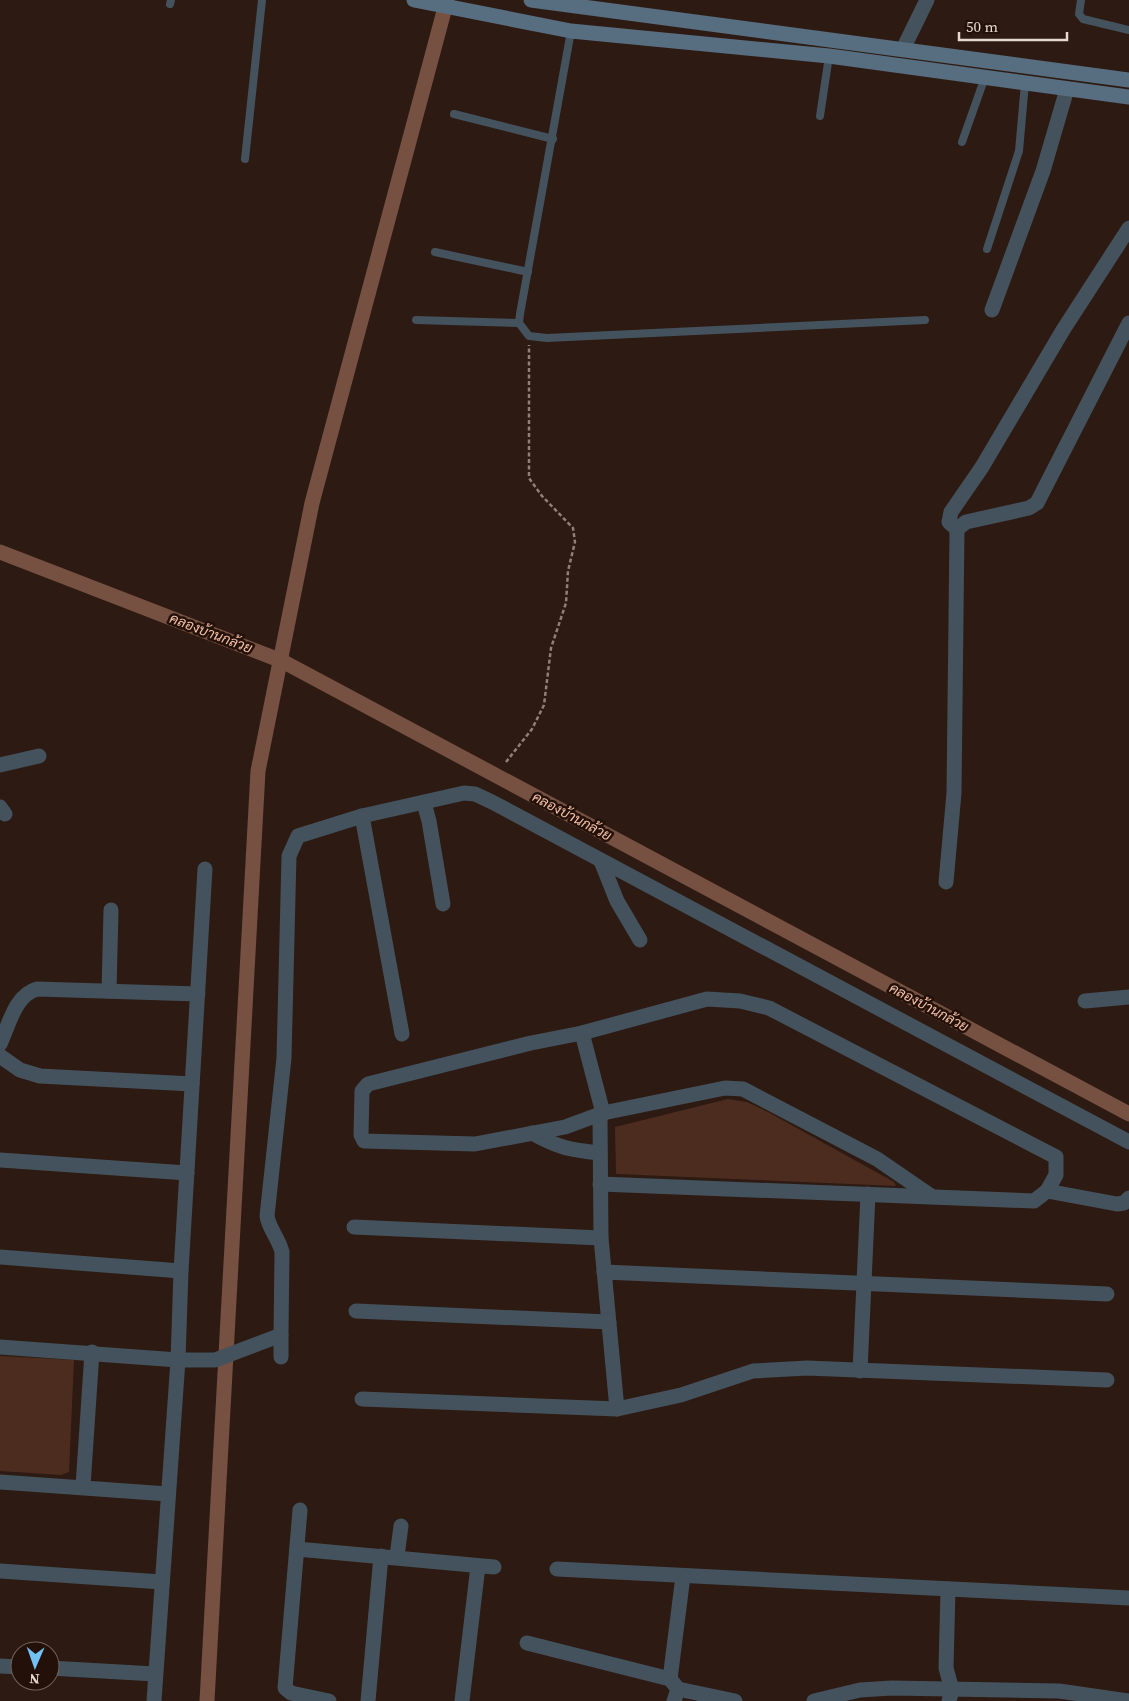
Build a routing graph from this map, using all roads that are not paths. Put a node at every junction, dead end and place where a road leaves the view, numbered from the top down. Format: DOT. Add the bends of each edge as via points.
graph roads {
  1 [pos="262,0"];
  2 [pos="415,0"];
  3 [pos="532,0"];
  4 [pos="927,0"];
  5 [pos="1081,0"];
  6 [pos="1129,30"];
  7 [pos="571,31"];
  8 [pos="903,49"];
  9 [pos="829,56"];
  10 [pos="898,66"];
  11 [pos="985,77"];
  12 [pos="1129,80"];
  13 [pos="1025,83"];
  14 [pos="1068,90"];
  15 [pos="1129,97"];
  16 [pos="454,114"];
  17 [pos="820,116"];
  18 [pos="553,139"];
  19 [pos="962,142"];
  20 [pos="245,159"];
  21 [pos="1129,228"];
  22 [pos="987,249"];
  23 [pos="435,252"];
  24 [pos="528,272"];
  25 [pos="992,310"];
  26 [pos="416,320"];
  27 [pos="925,320"];
  28 [pos="519,323"];
  29 [pos="1129,324"];
  30 [pos="957,529"];
  31 [pos="39,756"];
  32 [pos="0,765"];
  33 [pos="424,803"];
  34 [pos="362,816"];
  35 [pos="601,861"];
  36 [pos="205,869"];
  37 [pos="946,882"];
  38 [pos="443,904"];
  39 [pos="110,910"];
  40 [pos="640,940"];
  41 [pos="109,991"];
  42 [pos="198,994"];
  43 [pos="1129,997"];
  44 [pos="1085,1001"];
  45 [pos="582,1033"];
  46 [pos="402,1034"];
  47 [pos="0,1044"];
  48 [pos="0,1056"];
  49 [pos="192,1084"];
  50 [pos="601,1115"];
  51 [pos="532,1133"];
  52 [pos="1129,1142"];
  53 [pos="600,1153"];
  54 [pos="0,1160"];
  55 [pos="187,1173"];
  56 [pos="600,1184"];
  57 [pos="1047,1191"];
  58 [pos="868,1194"];
  59 [pos="931,1196"];
  60 [pos="1129,1198"];
  61 [pos="354,1227"];
  62 [pos="601,1238"];
  63 [pos="0,1257"];
  64 [pos="181,1271"];
  65 [pos="604,1272"];
  66 [pos="863,1284"];
  67 [pos="1107,1294"];
  68 [pos="356,1310"];
  69 [pos="609,1322"];
  70 [pos="281,1335"];
  71 [pos="0,1347"];
  72 [pos="92,1352"];
  73 [pos="281,1357"];
  74 [pos="178,1360"];
  75 [pos="860,1370"];
  76 [pos="1107,1380"];
  77 [pos="362,1399"];
  78 [pos="617,1409"];
  79 [pos="0,1482"];
  80 [pos="83,1486"];
  81 [pos="168,1494"];
  82 [pos="300,1510"];
  83 [pos="402,1526"];
  84 [pos="297,1548"];
  85 [pos="381,1556"];
  86 [pos="397,1556"];
  87 [pos="478,1566"];
  88 [pos="494,1567"];
  89 [pos="557,1570"];
  90 [pos="0,1571"];
  91 [pos="683,1576"];
  92 [pos="162,1582"];
  93 [pos="948,1589"];
  94 [pos="1129,1598"];
  95 [pos="527,1643"];
  96 [pos="60,1669"];
  97 [pos="155,1674"];
  98 [pos="674,1689"];
  99 [pos="951,1695"];
  100 [pos="859,1696"];
  101 [pos="154,1701"];
  102 [pos="329,1701"];
  103 [pos="368,1701"];
  104 [pos="462,1701"];
  105 [pos="735,1701"];
  106 [pos="814,1701"];
  107 [pos="1129,1701"];
  1 -- 20 [label="lane"];
  2 -- 7 [label="street"];
  3 -- 8 [label="street"];
  4 -- 8 [label="street"];
  5 -- 6 [label="lane" via="1079,14 1082,19"];
  7 -- 9 [label="street"];
  7 -- 18 [label="lane"];
  8 -- 10 [label="street"];
  8 -- 12 [label="street"];
  9 -- 10 [label="street"];
  9 -- 17 [label="lane"];
  10 -- 11 [label="street"];
  11 -- 13 [label="street"];
  11 -- 19 [label="lane"];
  13 -- 14 [label="street"];
  13 -- 22 [label="lane" via="1018,151"];
  14 -- 15 [label="street"];
  14 -- 25 [label="street" via="1043,171"];
  16 -- 18 [label="lane"];
  18 -- 24 [label="lane"];
  21 -- 30 [label="street" via="1063,330 982,467 950,512 949,522"];
  23 -- 24 [label="lane"];
  24 -- 28 [label="lane"];
  26 -- 28 [label="lane"];
  27 -- 28 [label="lane" via="547,338 529,336"];
  29 -- 30 [label="street" via="1037,503 1029,508 966,522"];
  30 -- 37 [label="street" via="954,793"];
  31 -- 32 [label="street"];
  33 -- 34 [label="street"];
  33 -- 35 [label="street" via="475,794"];
  33 -- 38 [label="street"];
  34 -- 46 [label="street"];
  34 -- 70 [label="street" via="298,836 289,856 284,1058 267,1216 282,1252"];
  35 -- 40 [label="street" via="617,901"];
  35 -- 52 [label="street"];
  36 -- 42 [label="street"];
  39 -- 41 [label="street"];
  41 -- 42 [label="street"];
  41 -- 47 [label="street" via="28,991 21,997"];
  42 -- 49 [label="street"];
  43 -- 44 [label="street"];
  45 -- 50 [label="street"];
  45 -- 51 [label="street" via="449,1062 368,1084 362,1092 361,1135 367,1142 475,1144"];
  45 -- 57 [label="street" via="707,999 740,1001 769,1008 1056,1157 1056,1175"];
  48 -- 49 [label="street" via="20,1070 40,1076"];
  49 -- 55 [label="street"];
  50 -- 51 [label="street" via="565,1127"];
  50 -- 53 [label="street"];
  50 -- 59 [label="street" via="725,1088 743,1089 877,1158"];
  51 -- 53 [label="street" via="556,1146"];
  53 -- 56 [label="street"];
  54 -- 55 [label="street"];
  55 -- 64 [label="street"];
  56 -- 58 [label="street"];
  56 -- 62 [label="street"];
  57 -- 59 [label="street" via="1034,1201"];
  57 -- 60 [label="street" via="1117,1204"];
  58 -- 59 [label="street"];
  58 -- 66 [label="street"];
  61 -- 62 [label="street"];
  62 -- 65 [label="street"];
  63 -- 64 [label="street"];
  64 -- 74 [label="street"];
  65 -- 66 [label="street"];
  65 -- 69 [label="street"];
  66 -- 67 [label="street"];
  66 -- 75 [label="street"];
  68 -- 69 [label="street"];
  69 -- 78 [label="street"];
  70 -- 73 [label="street"];
  70 -- 74 [label="street" via="215,1360"];
  71 -- 72 [label="street"];
  72 -- 74 [label="street"];
  72 -- 80 [label="street"];
  74 -- 81 [label="street"];
  75 -- 76 [label="street"];
  75 -- 78 [label="street" via="753,1371 681,1395"];
  77 -- 78 [label="street"];
  79 -- 80 [label="street"];
  80 -- 81 [label="street"];
  81 -- 92 [label="street"];
  82 -- 84 [label="street"];
  83 -- 86 [label="street"];
  84 -- 85 [label="street"];
  84 -- 102 [label="street" via="285,1688 291,1693"];
  85 -- 86 [label="street"];
  85 -- 103 [label="street"];
  86 -- 87 [label="street"];
  87 -- 88 [label="street"];
  87 -- 104 [label="street"];
  89 -- 91 [label="street"];
  90 -- 92 [label="street"];
  91 -- 93 [label="street"];
  91 -- 98 [label="street"];
  92 -- 97 [label="street"];
  93 -- 94 [label="street"];
  93 -- 99 [label="street" via="946,1668"];
  95 -- 98 [label="street"];
  96 -- 97 [label="street"];
  97 -- 101 [label="street"];
  98 -- 105 [label="street"];
  99 -- 100 [label="street" via="892,1688"];
  99 -- 107 [label="street" via="1059,1691"];
  100 -- 106 [label="street"];
}
